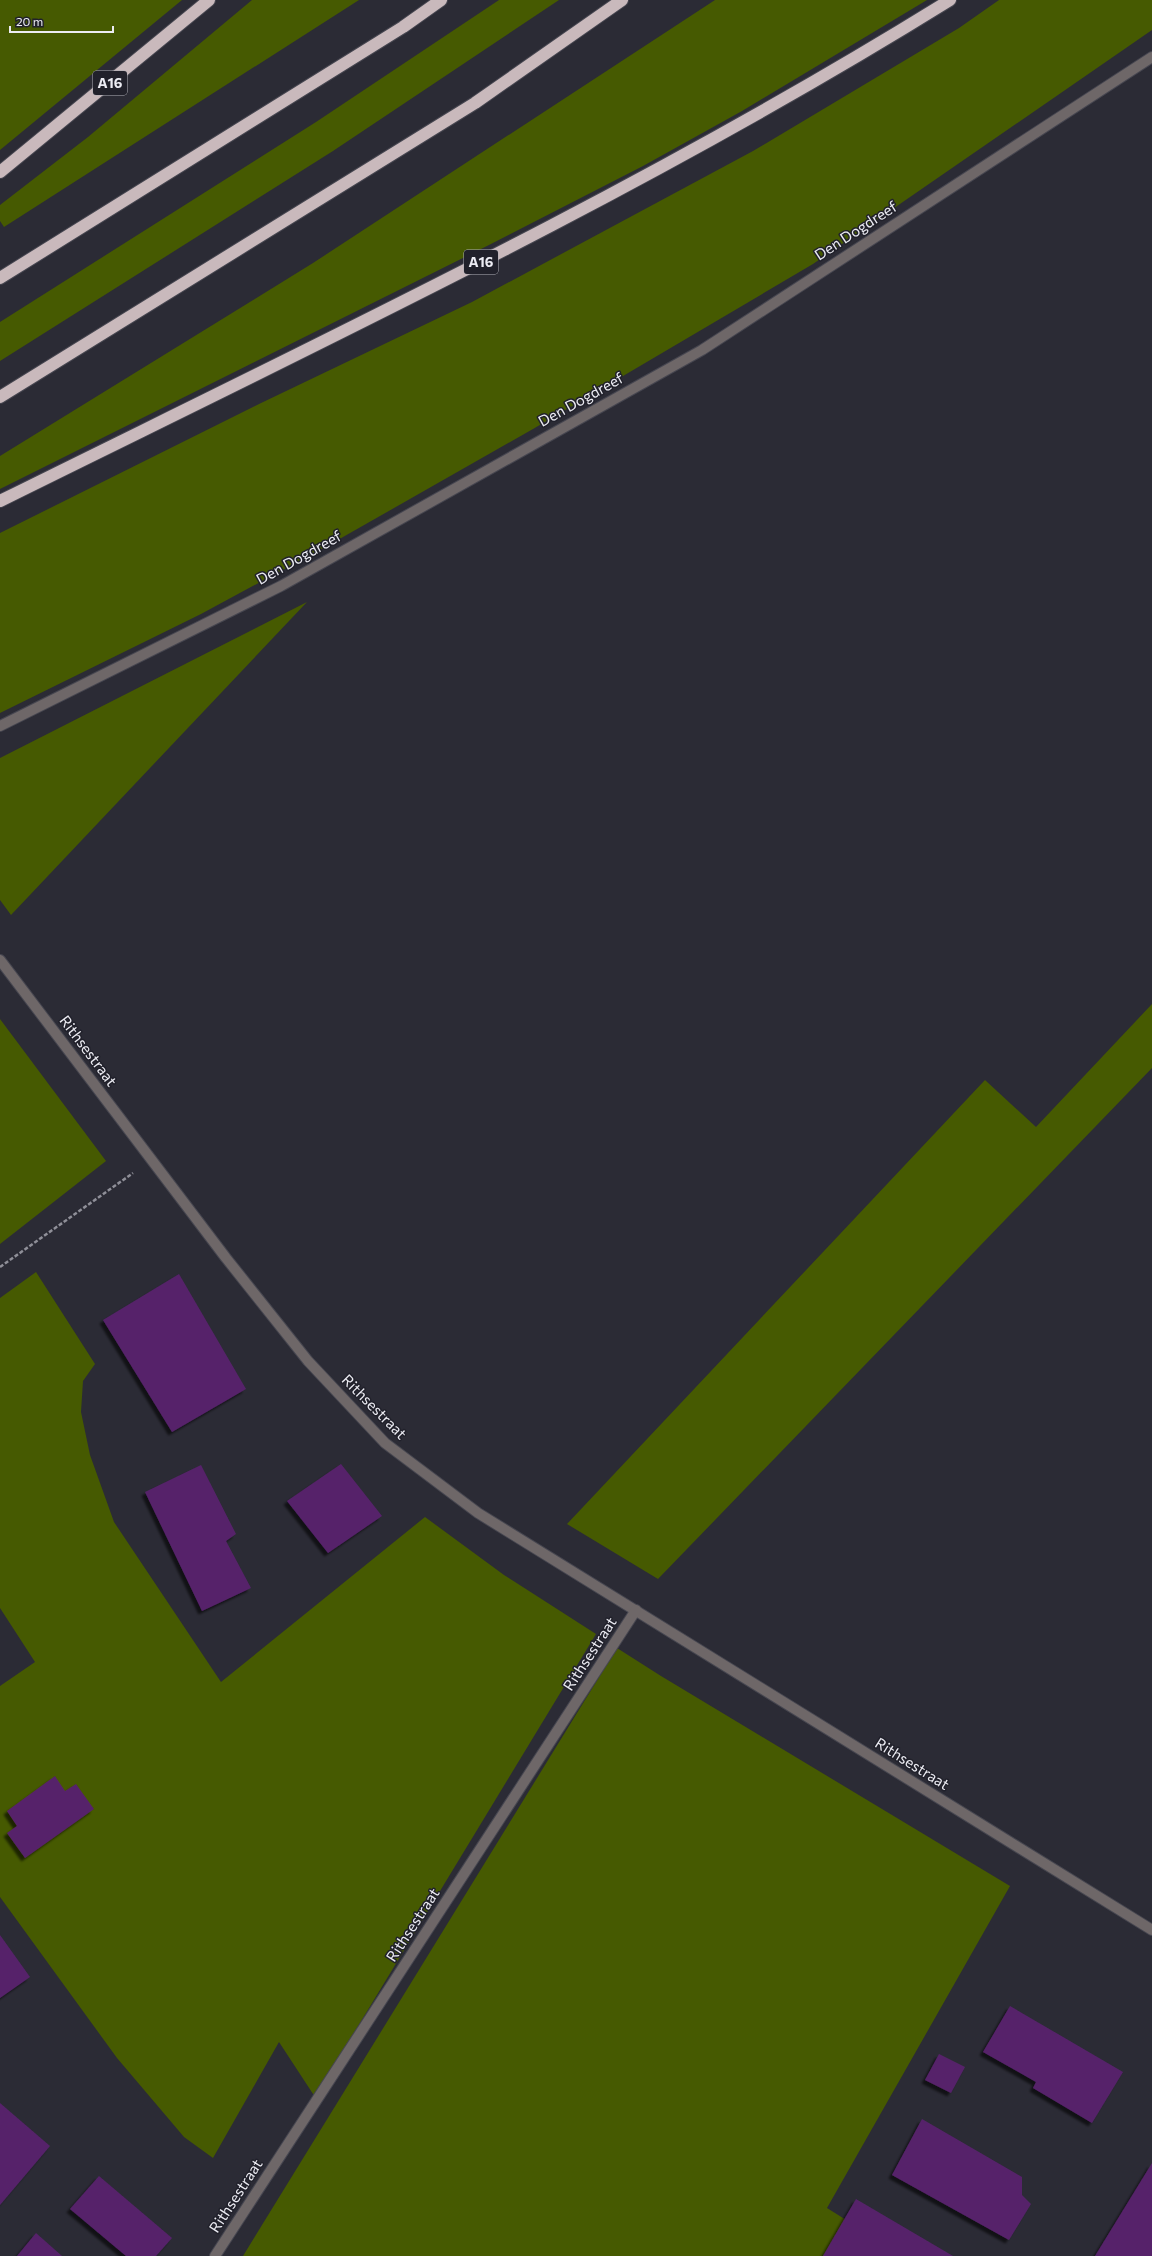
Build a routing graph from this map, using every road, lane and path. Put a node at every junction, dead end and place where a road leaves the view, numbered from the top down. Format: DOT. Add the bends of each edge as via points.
graph roads {
  1 [pos="209,0"];
  2 [pos="441,0"];
  3 [pos="622,0"];
  4 [pos="950,0"];
  5 [pos="1152,57"];
  6 [pos="0,172"];
  7 [pos="0,278"];
  8 [pos="0,397"];
  9 [pos="0,501"];
  10 [pos="0,726"];
  11 [pos="0,960"];
  12 [pos="152,1160"];
  13 [pos="0,1267"];
  14 [pos="636,1610"];
  15 [pos="1152,1930"];
  16 [pos="215,2256"];
  1 -- 6 [label="highway, A16"];
  2 -- 7 [label="highway" via="402,27"];
  3 -- 8 [label="highway" via="475,103"];
  4 -- 9 [label="highway, A16" via="844,66 617,192 496,255"];
  5 -- 10 [label="street, Den Dogdreef" via="702,350 282,586"];
  11 -- 12 [label="street, Rithsestraat"];
  12 -- 13 [label="path"];
  12 -- 14 [label="street, Rithsestraat" via="308,1361 385,1443 478,1513"];
  14 -- 15 [label="street, Rithsestraat"];
  14 -- 16 [label="street, Rithsestraat"];
}
